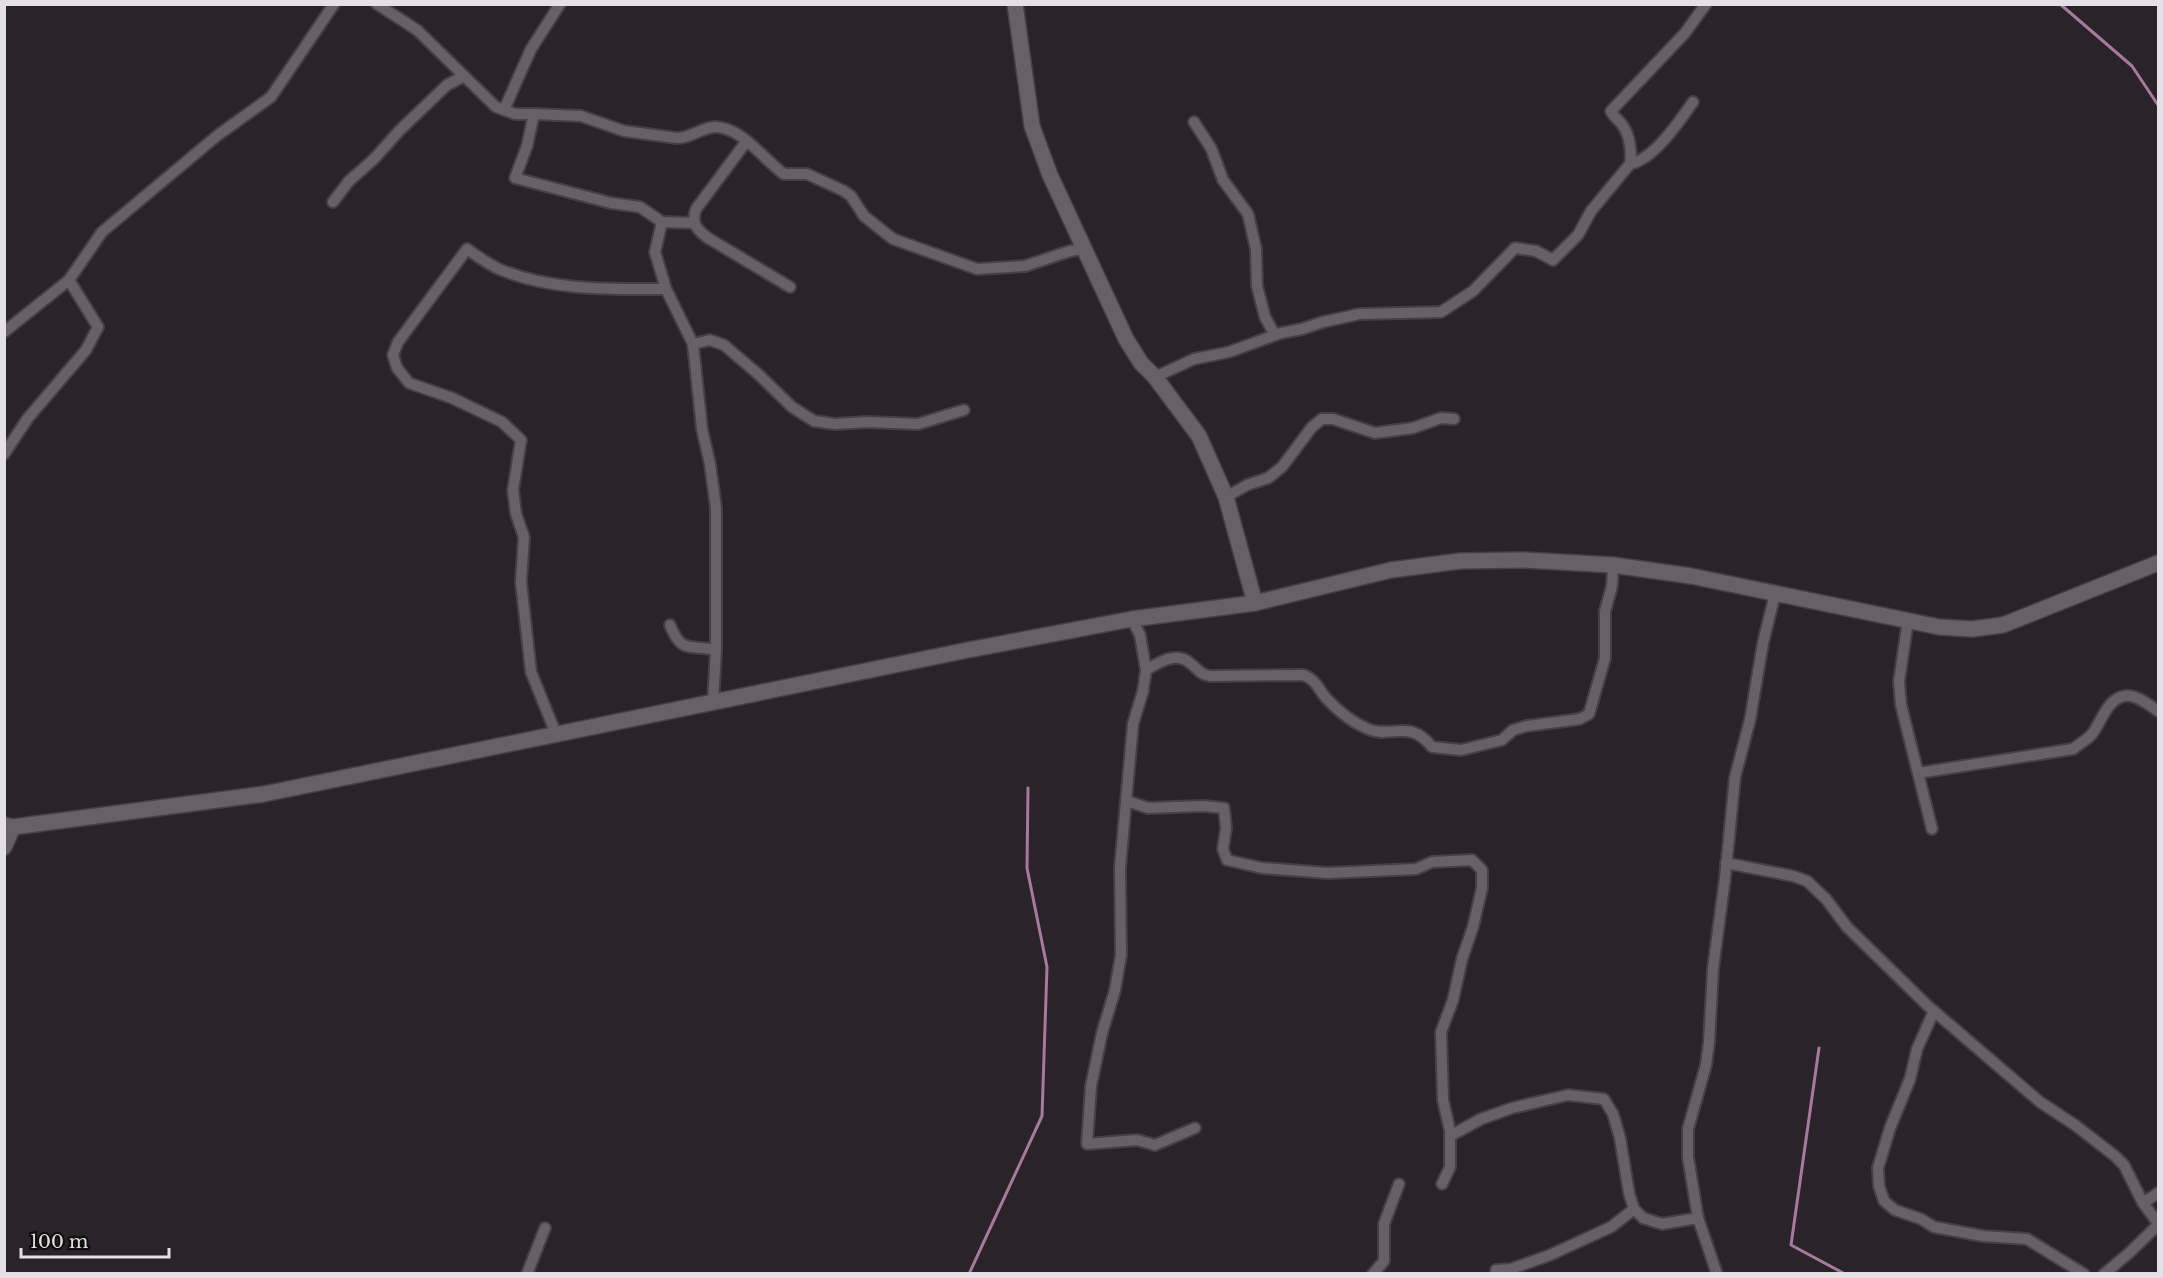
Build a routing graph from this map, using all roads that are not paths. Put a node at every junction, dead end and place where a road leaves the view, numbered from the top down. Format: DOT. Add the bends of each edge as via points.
graph roads {
  1 [pos="334,4"];
  2 [pos="377,4"];
  3 [pos="560,4"];
  4 [pos="1015,4"];
  5 [pos="1706,4"];
  6 [pos="464,76"];
  7 [pos="1693,102"];
  8 [pos="504,110"];
  9 [pos="534,114"];
  10 [pos="1194,122"];
  11 [pos="746,142"];
  12 [pos="1630,164"];
  13 [pos="333,202"];
  14 [pos="662,222"];
  15 [pos="694,223"];
  16 [pos="1085,249"];
  17 [pos="69,280"];
  18 [pos="790,287"];
  19 [pos="666,289"];
  20 [pos="4,332"];
  21 [pos="1275,336"];
  22 [pos="693,344"];
  23 [pos="1155,377"];
  24 [pos="964,410"];
  25 [pos="1454,419"];
  26 [pos="4,454"];
  27 [pos="1226,497"];
  28 [pos="2158,563"];
  29 [pos="1613,565"];
  30 [pos="1775,594"];
  31 [pos="1255,603"];
  32 [pos="1132,619"];
  33 [pos="1908,620"];
  34 [pos="670,625"];
  35 [pos="716,650"];
  36 [pos="1146,670"];
  37 [pos="713,702"];
  38 [pos="2158,711"];
  39 [pos="556,734"];
  40 [pos="1918,773"];
  41 [pos="1127,801"];
  42 [pos="9,826"];
  43 [pos="1932,829"];
  44 [pos="4,847"];
  45 [pos="1726,863"];
  46 [pos="1934,1011"];
  47 [pos="1195,1128"];
  48 [pos="1450,1136"];
  49 [pos="1399,1184"];
  50 [pos="1442,1185"];
  51 [pos="2158,1193"];
  52 [pos="2143,1203"];
  53 [pos="1634,1209"];
  54 [pos="1698,1218"];
  55 [pos="2158,1224"];
  56 [pos="545,1228"];
  57 [pos="527,1274"];
  58 [pos="1373,1274"];
  59 [pos="1496,1274"];
  60 [pos="1717,1274"];
  61 [pos="2084,1274"];
  62 [pos="2104,1274"];
  1 -- 17 [label="street" via="271,97 218,135 102,232"];
  2 -- 6 [label="street" via="417,30"];
  3 -- 8 [label="street" via="531,49"];
  4 -- 16 [label="main road" via="1032,126"];
  5 -- 12 [label="street" via="1611,111 1629,138"];
  6 -- 8 [label="street"];
  6 -- 13 [label="street" via="447,85 400,130"];
  7 -- 12 [label="street" via="1656,147 1640,162"];
  8 -- 9 [label="street"];
  9 -- 11 [label="street" via="581,116 624,131 677,138 717,127 728,129"];
  9 -- 14 [label="street" via="515,178 640,207"];
  10 -- 21 [label="street" via="1211,147 1223,180 1248,214 1256,249 1257,286"];
  11 -- 15 [label="street" via="696,209"];
  11 -- 16 [label="street" via="784,174 807,174 844,191 864,216 893,239 977,269 1025,266"];
  12 -- 21 [label="street" via="1590,212 1578,235 1553,260 1536,251 1515,248 1473,291 1441,312 1359,314"];
  14 -- 15 [label="street"];
  14 -- 19 [label="street" via="655,252"];
  15 -- 18 [label="street" via="708,238"];
  16 -- 23 [label="main road" via="1126,339"];
  17 -- 20 [label="street"];
  17 -- 26 [label="street" via="98,327 86,350 28,418"];
  19 -- 22 [label="street"];
  19 -- 39 [label="street" via="585,289 498,269 467,249 393,355 409,384 452,398 502,422 521,440 513,490 524,537 521,582 531,672"];
  21 -- 23 [label="street" via="1194,359"];
  22 -- 24 [label="street" via="710,340 724,345 792,407 814,421 918,424"];
  22 -- 35 [label="street" via="716,508"];
  23 -- 27 [label="main road" via="1199,436"];
  25 -- 27 [label="street" via="1434,419 1413,428 1375,433 1322,419 1282,467 1268,478"];
  27 -- 31 [label="main road"];
  28 -- 33 [label="main road" via="2003,625 1972,629"];
  29 -- 30 [label="main road"];
  29 -- 31 [label="main road" via="1460,561 1391,570"];
  29 -- 36 [label="street" via="1605,611 1605,658 1589,714 1580,719 1520,728 1502,740 1461,750 1432,747 1420,735 1401,730 1370,730 1343,715 1314,680 1304,675 1210,676 1198,672 1185,659 1173,657"];
  30 -- 33 [label="main road"];
  30 -- 45 [label="street" via="1735,777"];
  31 -- 32 [label="main road"];
  32 -- 36 [label="street" via="1140,635"];
  32 -- 37 [label="main road"];
  33 -- 40 [label="street" via="1899,682"];
  34 -- 35 [label="street" via="680,644"];
  35 -- 37 [label="street"];
  36 -- 41 [label="street" via="1133,724"];
  37 -- 39 [label="main road"];
  38 -- 40 [label="street" via="2125,696 2107,710 2091,735 2073,748"];
  39 -- 42 [label="main road" via="264,794"];
  40 -- 43 [label="street"];
  41 -- 47 [label="street" via="1120,868 1121,955 1091,1086 1087,1144 1137,1140 1155,1145"];
  41 -- 48 [label="street" via="1148,808 1224,808 1223,849 1227,860 1262,868 1328,873 1416,869 1432,862 1472,860 1482,870 1473,927 1441,1032 1443,1100"];
  42 -- 44 [label="main road"];
  45 -- 46 [label="street" via="1807,881"];
  45 -- 54 [label="street" via="1706,1065 1688,1129 1688,1157"];
  46 -- 52 [label="street" via="2040,1102 2115,1155"];
  46 -- 61 [label="street" via="1917,1049 1878,1168 1884,1202 1934,1227 2027,1239"];
  48 -- 50 [label="street" via="1450,1167"];
  48 -- 53 [label="street" via="1512,1108 1568,1095 1604,1099 1620,1138"];
  49 -- 58 [label="street" via="1384,1224 1384,1260"];
  51 -- 52 [label="street"];
  52 -- 55 [label="street"];
  53 -- 54 [label="street" via="1643,1218 1662,1224"];
  53 -- 59 [label="street" via="1611,1227 1550,1255 1511,1269 1496,1270"];
  54 -- 60 [label="street"];
  55 -- 62 [label="street"];
  56 -- 57 [label="street"];
}
